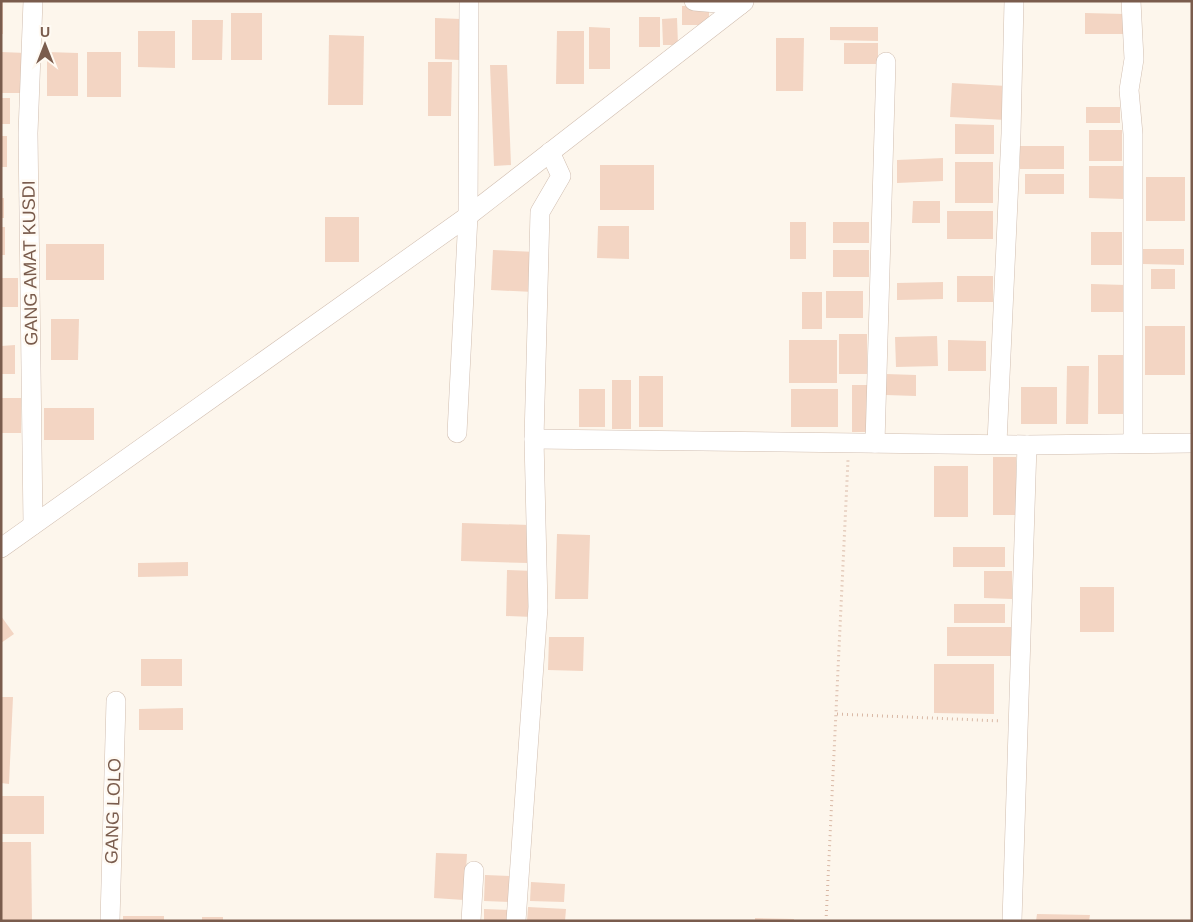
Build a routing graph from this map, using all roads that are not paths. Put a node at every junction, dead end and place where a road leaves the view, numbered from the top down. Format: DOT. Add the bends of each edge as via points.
graph roads {
  1 [pos="34,1"];
  2 [pos="469,1"];
  3 [pos="694,1"];
  4 [pos="1014,1"];
  5 [pos="1131,1"];
  6 [pos="742,3"];
  7 [pos="886,62"];
  8 [pos="552,155"];
  9 [pos="468,216"];
  10 [pos="457,434"];
  11 [pos="534,439"];
  12 [pos="874,443"];
  13 [pos="997,443"];
  14 [pos="1133,443"];
  15 [pos="1192,443"];
  16 [pos="1027,445"];
  17 [pos="33,525"];
  18 [pos="1,548"];
  19 [pos="116,701"];
  20 [pos="474,871"];
  21 [pos="110,921"];
  22 [pos="470,921"];
  23 [pos="516,921"];
  24 [pos="1012,921"];
  1 -- 17 [label="street, GANG AMAT KUSDI" via="28,133"];
  2 -- 9 [label="street"];
  3 -- 6 [label="street"];
  4 -- 13 [label="street"];
  5 -- 14 [label="street" via="1134,37 1129,83 1133,134"];
  6 -- 8 [label="street"];
  7 -- 12 [label="street"];
  8 -- 9 [label="street"];
  8 -- 11 [label="street" via="561,176 540,212"];
  9 -- 10 [label="street"];
  9 -- 17 [label="street"];
  11 -- 12 [label="street"];
  11 -- 23 [label="street" via="538,607"];
  12 -- 13 [label="street"];
  13 -- 16 [label="street"];
  14 -- 15 [label="street"];
  14 -- 16 [label="street"];
  16 -- 24 [label="street"];
  17 -- 18 [label="street"];
  19 -- 21 [label="street, GANG LOLO"];
  20 -- 22 [label="street"];
}
